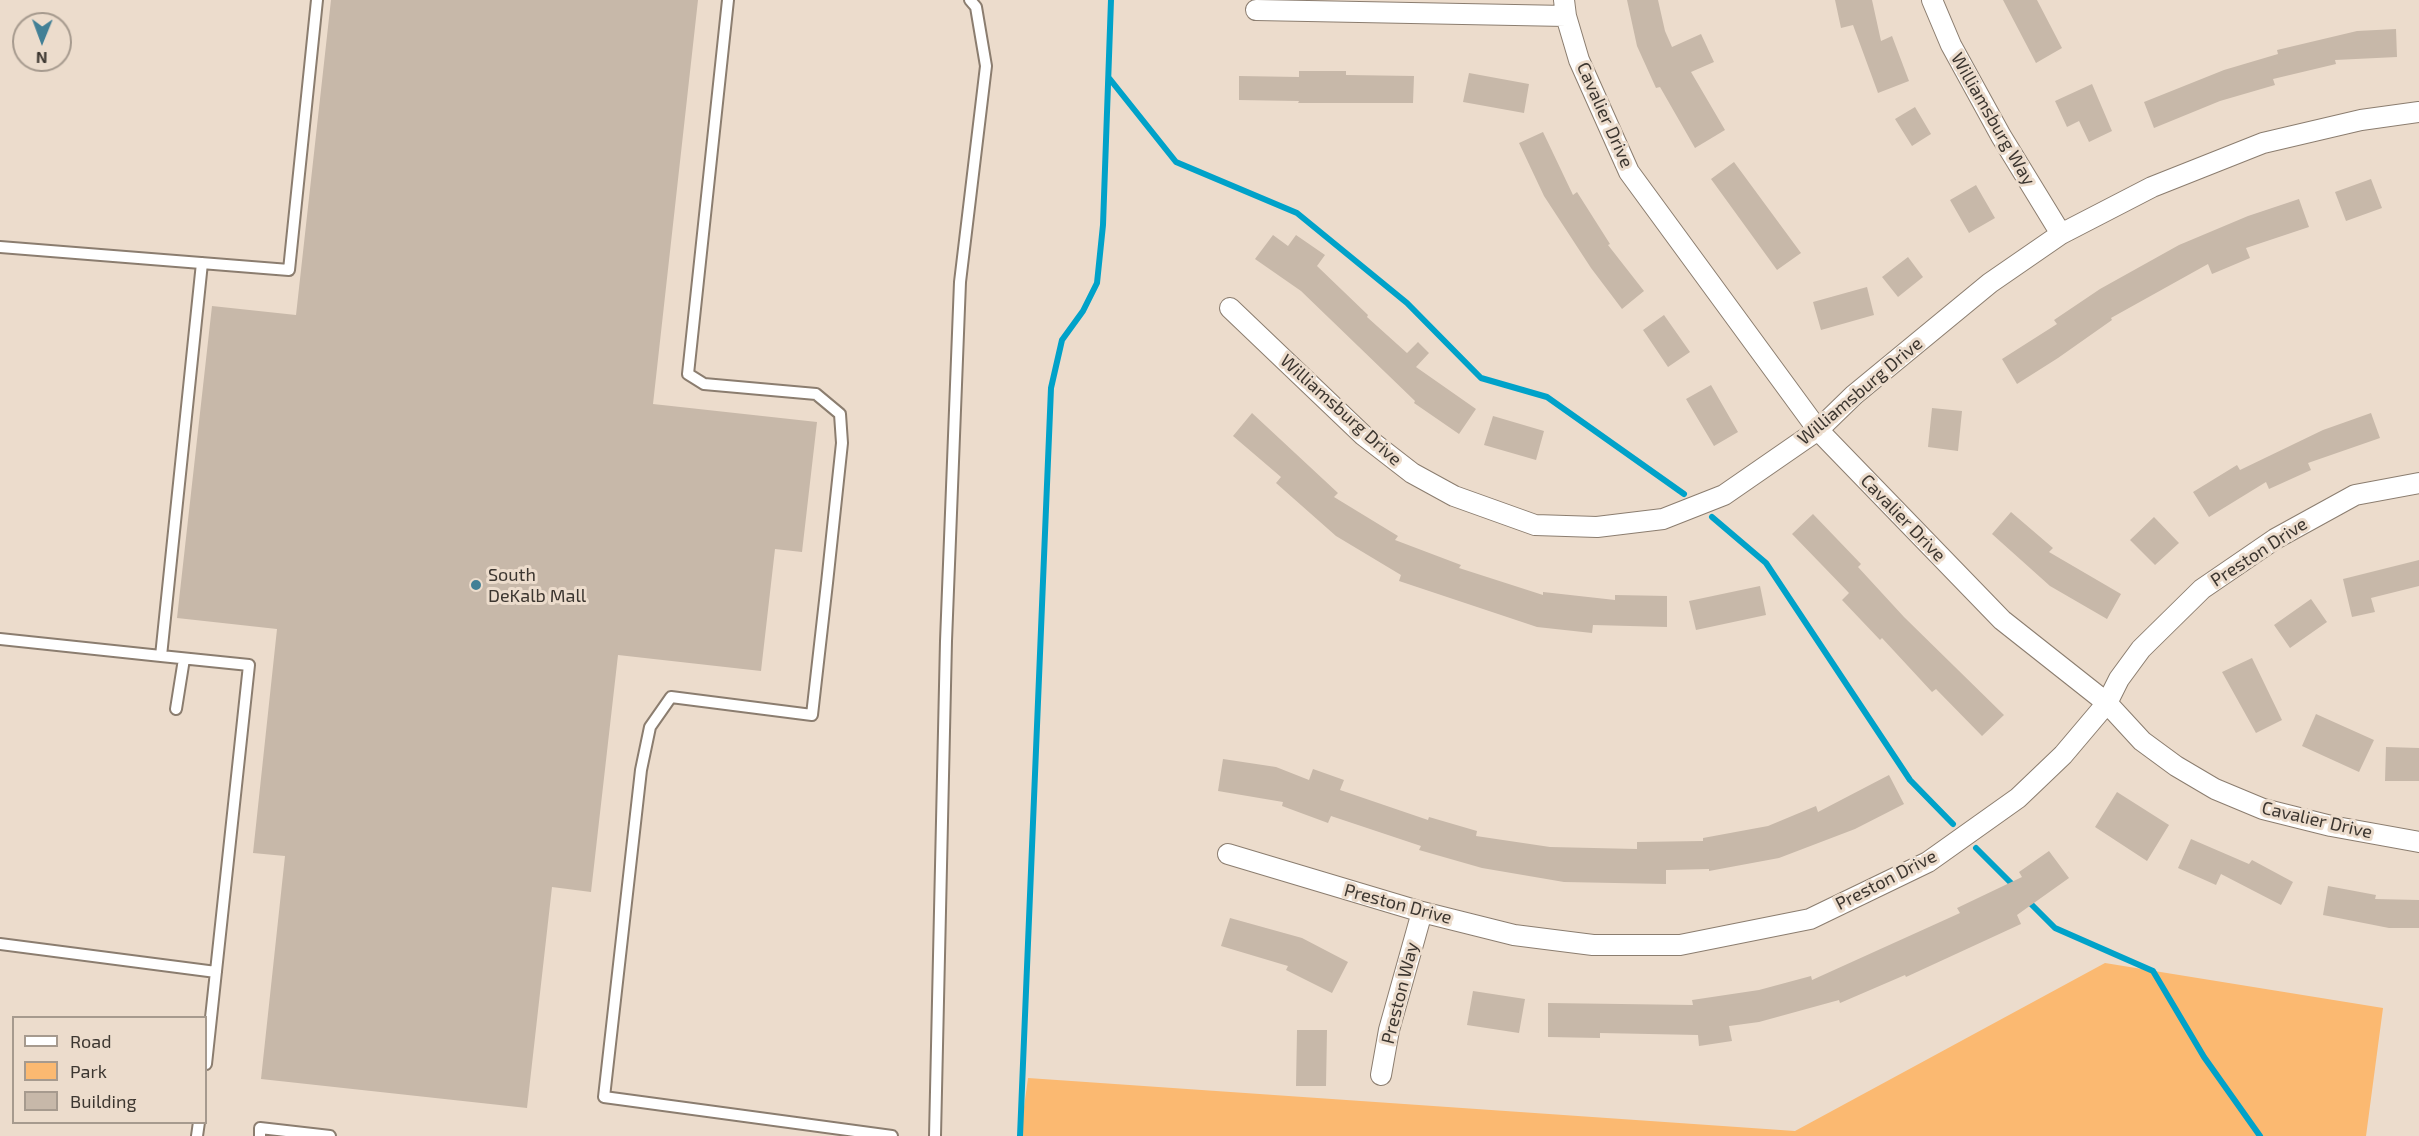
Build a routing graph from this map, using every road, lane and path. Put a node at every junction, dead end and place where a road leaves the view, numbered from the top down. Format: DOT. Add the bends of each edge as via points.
graph roads {
  1 [pos="317,0"];
  2 [pos="728,0"];
  3 [pos="970,0"];
  4 [pos="1932,0"];
  5 [pos="1565,8"];
  6 [pos="1256,10"];
  7 [pos="2419,112"];
  8 [pos="2061,234"];
  9 [pos="0,247"];
  10 [pos="202,263"];
  11 [pos="1230,308"];
  12 [pos="1818,430"];
  13 [pos="2419,483"];
  14 [pos="0,639"];
  15 [pos="161,656"];
  16 [pos="184,658"];
  17 [pos="2107,703"];
  18 [pos="176,709"];
  19 [pos="2419,842"];
  20 [pos="1228,854"];
  21 [pos="1422,912"];
  22 [pos="0,944"];
  23 [pos="216,972"];
  24 [pos="207,1055"];
  25 [pos="1381,1075"];
  26 [pos="260,1136"];
  27 [pos="330,1136"];
  28 [pos="891,1136"];
  29 [pos="935,1136"];
  1 -- 10 [label="lane" via="289,270"];
  2 -- 28 [label="lane" via="688,374 704,384 816,394 840,414 842,443 812,715 670,697 650,727 640,770 604,1097"];
  3 -- 29 [label="lane" via="976,7 986,66 960,282 946,631"];
  4 -- 8 [label="street, Williamsburg Way" via="1951,45 2001,136"];
  5 -- 6 [label="street"];
  5 -- 12 [label="street, Cavalier Drive" via="1579,60 1629,172"];
  7 -- 8 [label="street, Williamsburg Drive" via="2361,120 2263,143 2152,187"];
  8 -- 12 [label="street, Williamsburg Drive" via="1990,283 1854,395"];
  9 -- 10 [label="lane"];
  10 -- 15 [label="lane"];
  11 -- 12 [label="street, Williamsburg Drive" via="1363,435 1412,473 1454,496 1535,525 1597,527 1671,517 1724,495"];
  12 -- 17 [label="street, Cavalier Drive" via="2002,620"];
  13 -- 17 [label="street, Preston Drive" via="2355,495 2275,539 2202,589 2141,649"];
  14 -- 15 [label="lane"];
  15 -- 16 [label="lane"];
  16 -- 18 [label="lane"];
  16 -- 23 [label="lane" via="249,665"];
  17 -- 19 [label="street, Cavalier Drive" via="2142,741 2215,789 2263,809"];
  17 -- 21 [label="street, Preston Drive" via="2063,755 2009,805 1928,862 1810,919 1680,945 1593,945 1514,935"];
  20 -- 21 [label="street, Preston Drive"];
  21 -- 25 [label="street, Preston Way" via="1389,1030"];
  22 -- 23 [label="lane"];
  23 -- 24 [label="lane"];
  26 -- 27 [label="lane" via="260,1128"];
}
